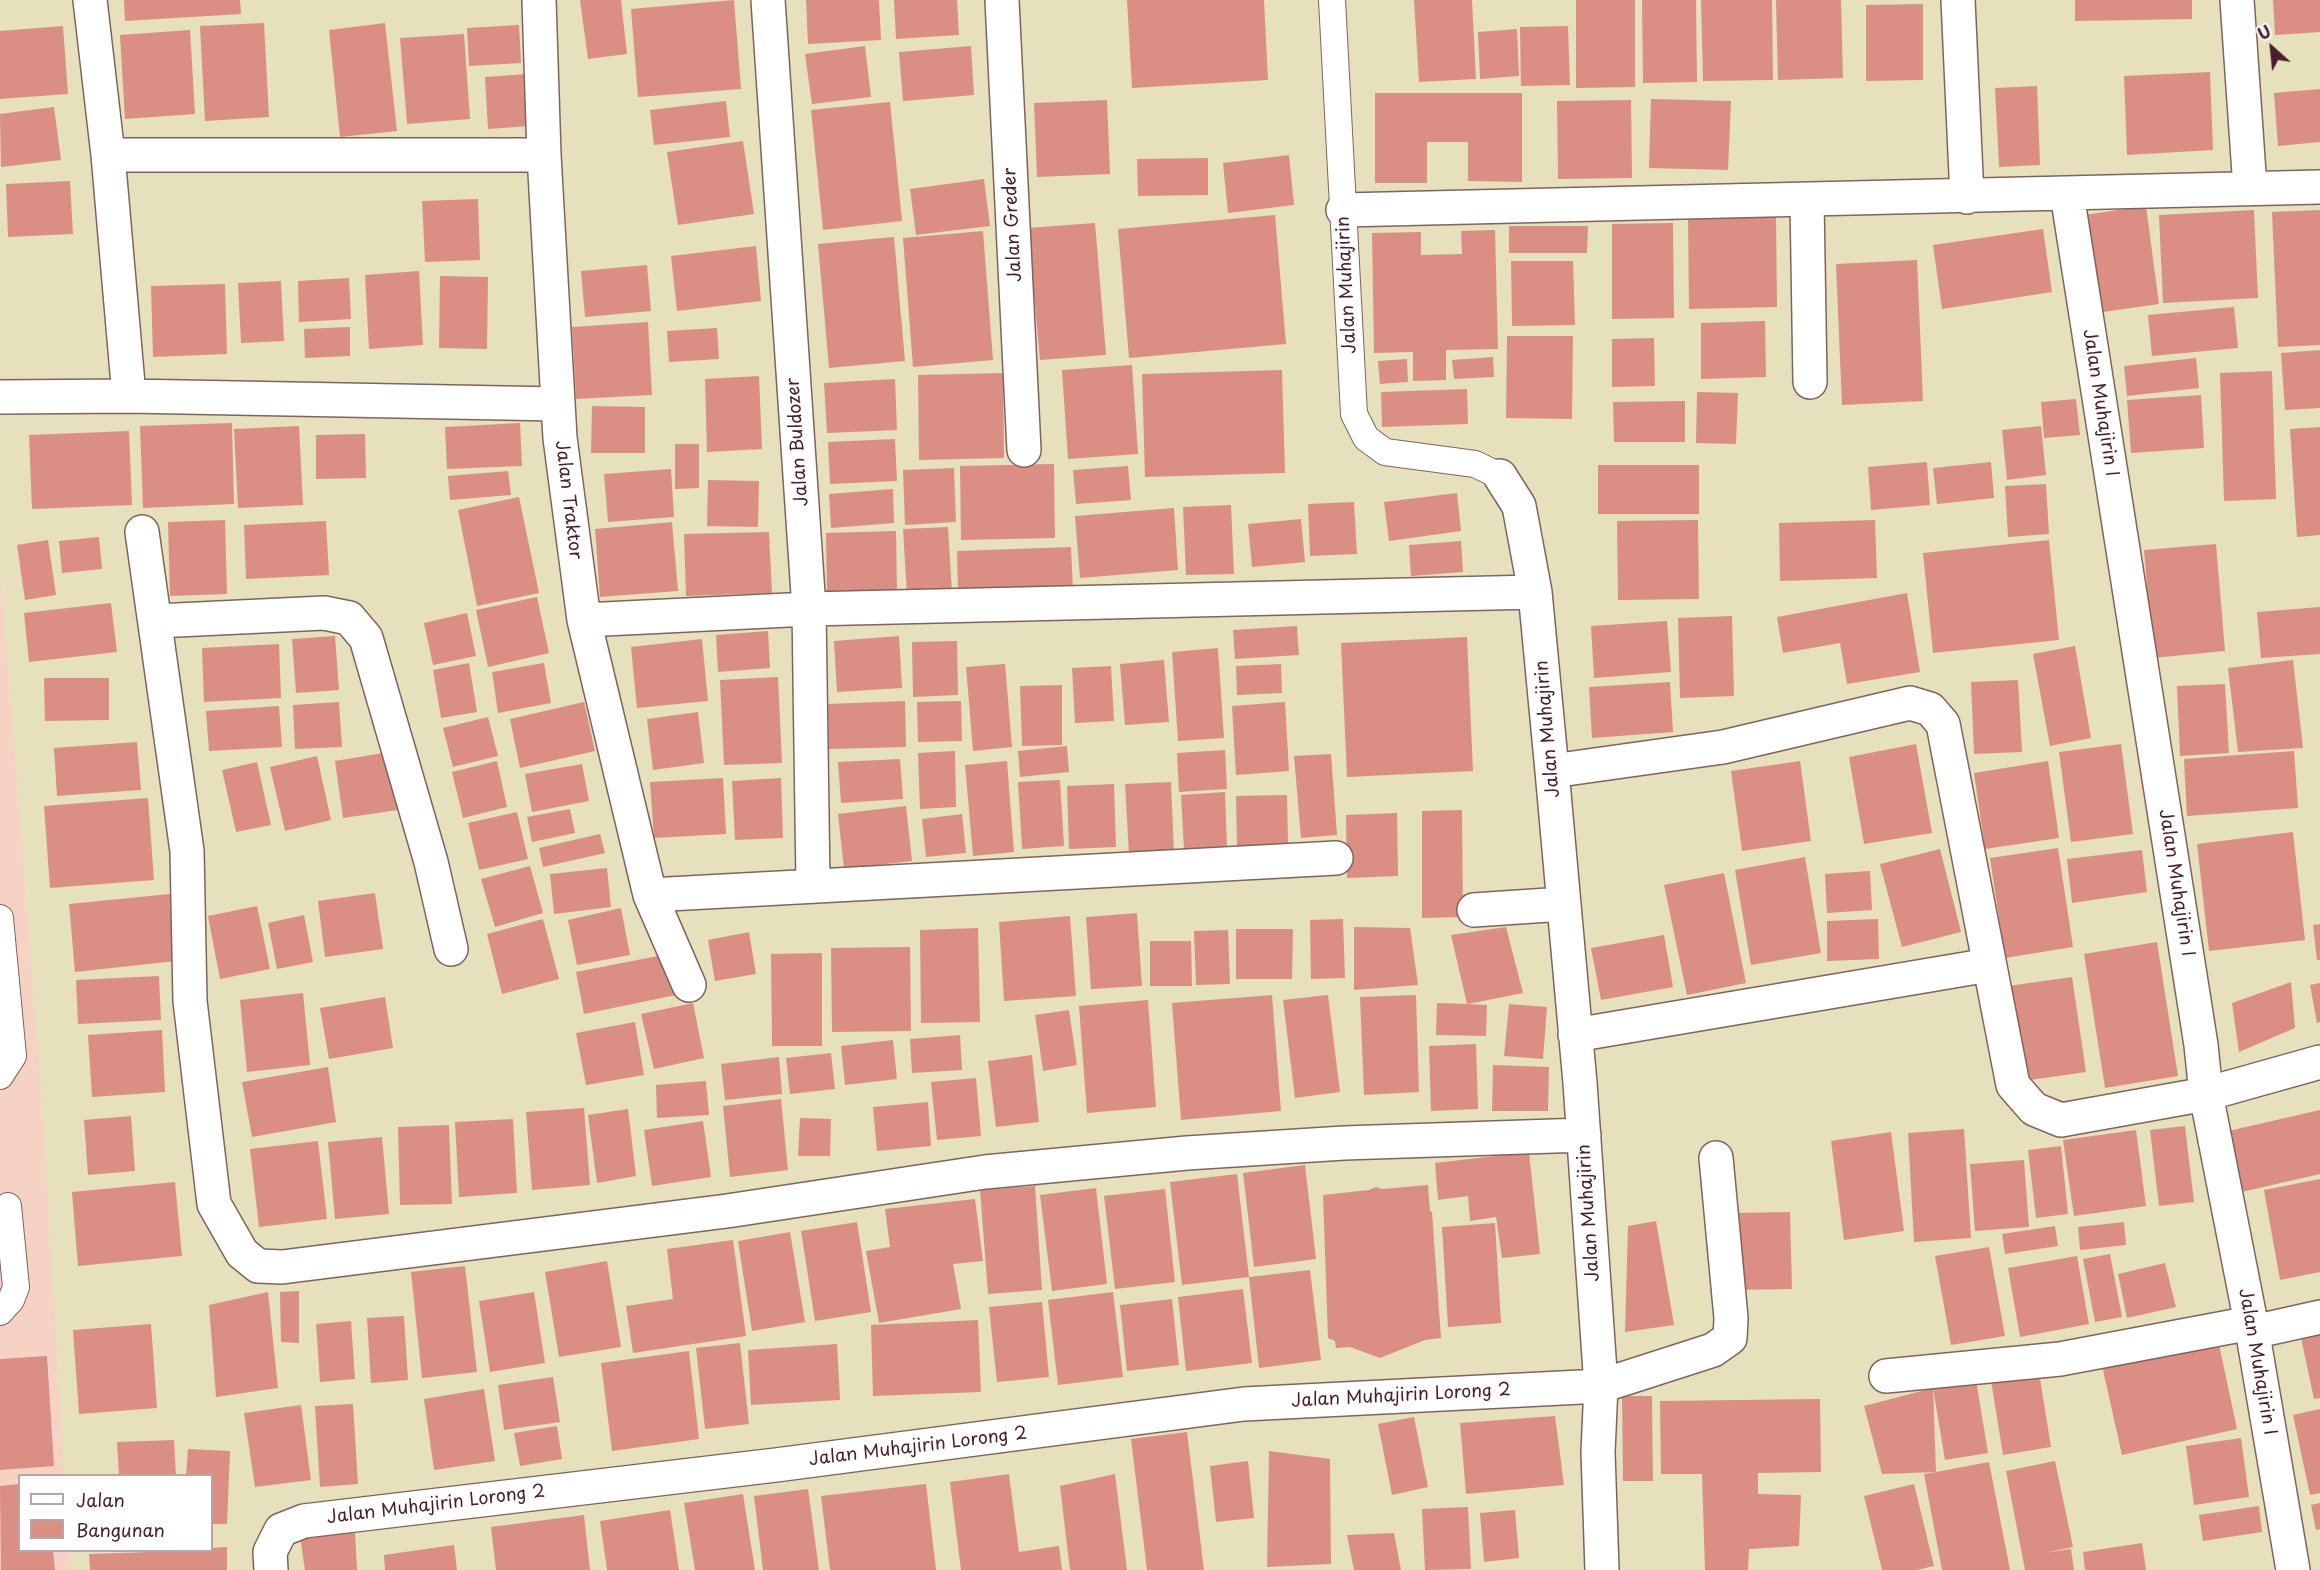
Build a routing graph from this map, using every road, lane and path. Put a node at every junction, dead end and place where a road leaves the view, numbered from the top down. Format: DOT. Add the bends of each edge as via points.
graph roads {
  1 [pos="90,0"];
  2 [pos="539,0"];
  3 [pos="768,0"];
  4 [pos="1002,0"];
  5 [pos="1332,0"];
  6 [pos="1958,0"];
  7 [pos="2237,0"];
  8 [pos="108,155"];
  9 [pos="544,155"];
  10 [pos="2250,188"];
  11 [pos="2320,188"];
  12 [pos="2067,194"];
  13 [pos="1967,197"];
  14 [pos="1807,200"];
  15 [pos="1343,210"];
  16 [pos="1810,382"];
  17 [pos="129,396"];
  18 [pos="0,397"];
  19 [pos="558,404"];
  20 [pos="1024,450"];
  21 [pos="1500,476"];
  22 [pos="142,532"];
  23 [pos="1535,592"];
  24 [pos="809,609"];
  25 [pos="584,620"];
  26 [pos="156,621"];
  27 [pos="1552,771"];
  28 [pos="1336,858"];
  29 [pos="813,884"];
  30 [pos="651,895"];
  31 [pos="1563,904"];
  32 [pos="1474,910"];
  33 [pos="0,918"];
  34 [pos="451,949"];
  35 [pos="1989,965"];
  36 [pos="688,985"];
  37 [pos="1575,1035"];
  38 [pos="2320,1062"];
  39 [pos="0,1076"];
  40 [pos="2206,1094"];
  41 [pos="1584,1136"];
  42 [pos="1716,1158"];
  43 [pos="8,1206"];
  44 [pos="0,1312"];
  45 [pos="2320,1317"];
  46 [pos="2252,1328"];
  47 [pos="1886,1376"];
  48 [pos="1601,1386"];
  49 [pos="271,1570"];
  50 [pos="1602,1570"];
  51 [pos="2293,1570"];
  1 -- 8 [label="street"];
  2 -- 9 [label="street, Jalan Traktor"];
  3 -- 24 [label="street, Jalan Buldozer"];
  4 -- 20 [label="street, Jalan Greder"];
  5 -- 15 [label="lane, Jalan Muhajirin"];
  6 -- 13 [label="street"];
  7 -- 10 [label="street"];
  8 -- 9 [label="street"];
  8 -- 17 [label="street"];
  9 -- 19 [label="street, Jalan Traktor"];
  10 -- 11 [label="street"];
  10 -- 12 [label="street"];
  12 -- 13 [label="street"];
  12 -- 40 [label="street, Jalan Muhajirin I" via="2198,1021"];
  13 -- 14 [label="street"];
  14 -- 15 [label="street"];
  14 -- 16 [label="street"];
  15 -- 21 [label="lane, Jalan Muhajirin" via="1354,414 1366,438 1385,452 1475,464"];
  17 -- 18 [label="street"];
  17 -- 19 [label="street"];
  19 -- 25 [label="street, Jalan Traktor"];
  21 -- 23 [label="street, Jalan Muhajirin" via="1519,506"];
  22 -- 26 [label="street"];
  23 -- 24 [label="street"];
  23 -- 27 [label="street, Jalan Muhajirin"];
  24 -- 25 [label="street"];
  24 -- 29 [label="street, Jalan Buldozer"];
  25 -- 30 [label="street, Jalan Traktor"];
  26 -- 34 [label="street" via="324,613 349,618 366,638 431,862"];
  26 -- 41 [label="street" via="187,851 190,1001 214,1204 243,1253 258,1266 282,1267 727,1211 985,1172 1344,1143"];
  27 -- 31 [label="street, Jalan Muhajirin"];
  27 -- 35 [label="street" via="1723,747 1910,703 1930,709 1943,724"];
  28 -- 29 [label="street"];
  29 -- 30 [label="street"];
  30 -- 36 [label="street, Jalan Traktor"];
  31 -- 32 [label="street"];
  31 -- 37 [label="street, Jalan Muhajirin"];
  33 -- 39 [label="lane" via="13,1056"];
  35 -- 37 [label="street"];
  35 -- 40 [label="street" via="2013,1085 2034,1109 2061,1120"];
  37 -- 41 [label="street, Jalan Muhajirin"];
  38 -- 40 [label="street"];
  40 -- 46 [label="street, Jalan Muhajirin I"];
  41 -- 48 [label="street, Jalan Muhajirin"];
  42 -- 48 [label="street, Jalan Muhajirin Lorong 2" via="1730,1338 1713,1350"];
  43 -- 44 [label="lane" via="16,1287"];
  45 -- 46 [label="street"];
  46 -- 47 [label="street" via="2060,1359"];
  46 -- 51 [label="street, Jalan Muhajirin I"];
  48 -- 49 [label="street, Jalan Muhajirin Lorong 2" via="1244,1404 304,1521 281,1530 270,1552"];
  48 -- 50 [label="street, Jalan Muhajirin" via="1598,1452"];
}
